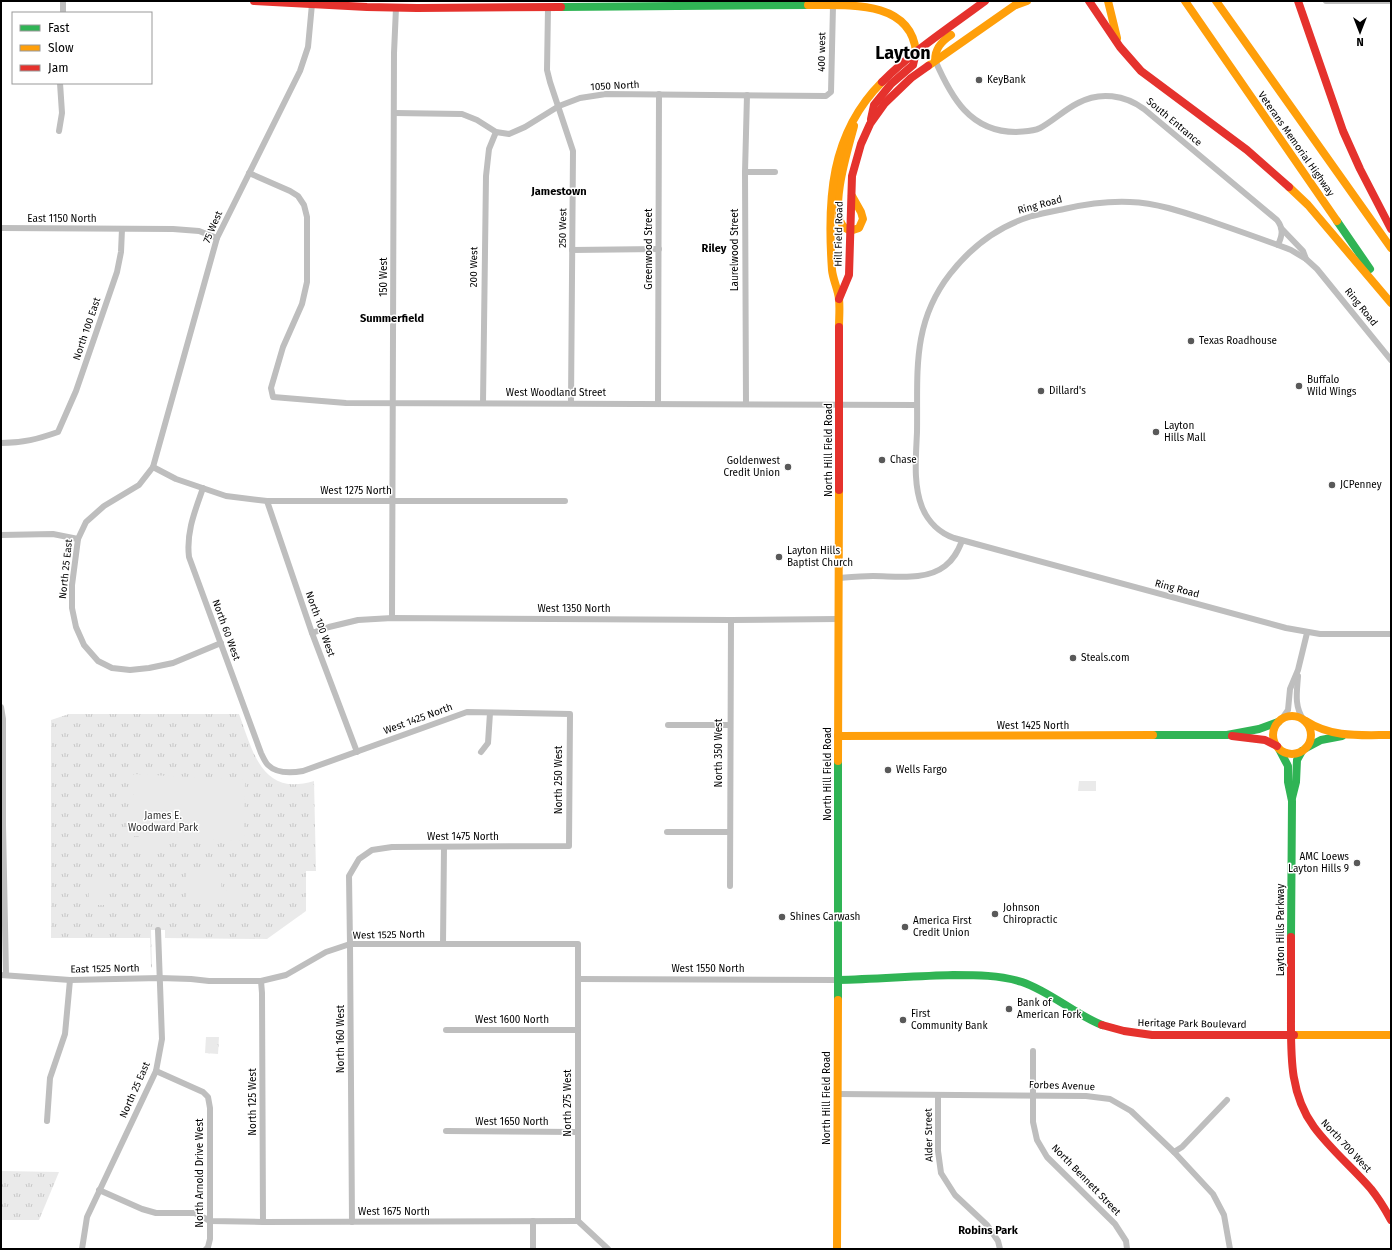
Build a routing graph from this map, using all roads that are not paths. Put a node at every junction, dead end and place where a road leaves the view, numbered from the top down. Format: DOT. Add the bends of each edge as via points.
graph roads {
  1 [pos="63,1"];
  2 [pos="254,1"];
  3 [pos="264,1"];
  4 [pos="985,1"];
  5 [pos="989,1"];
  6 [pos="1027,1"];
  7 [pos="1089,1"];
  8 [pos="1108,1"];
  9 [pos="1185,1"];
  10 [pos="1216,1"];
  11 [pos="1298,1"];
  12 [pos="1326,1"];
  13 [pos="1391,1"];
  14 [pos="1019,3"];
  15 [pos="312,4"];
  16 [pos="838,4"];
  17 [pos="446,5"];
  18 [pos="396,8"];
  19 [pos="548,8"];
  20 [pos="63,12"];
  21 [pos="1120,48"];
  22 [pos="916,51"];
  23 [pos="935,60"];
  24 [pos="60,84"];
  25 [pos="659,94"];
  26 [pos="747,96"];
  27 [pos="826,96"];
  28 [pos="559,106"];
  29 [pos="858,111"];
  30 [pos="394,113"];
  31 [pos="870,124"];
  32 [pos="59,131"];
  33 [pos="496,132"];
  34 [pos="745,172"];
  35 [pos="775,172"];
  36 [pos="249,173"];
  37 [pos="850,188"];
  38 [pos="1,228"];
  39 [pos="1281,228"];
  40 [pos="122,229"];
  41 [pos="1391,229"];
  42 [pos="850,230"];
  43 [pos="217,238"];
  44 [pos="1278,245"];
  45 [pos="1391,248"];
  46 [pos="659,249"];
  47 [pos="572,250"];
  48 [pos="1306,259"];
  49 [pos="839,299"];
  50 [pos="1391,299"];
  51 [pos="1391,304"];
  52 [pos="1391,360"];
  53 [pos="392,403"];
  54 [pos="482,403"];
  55 [pos="570,404"];
  56 [pos="658,404"];
  57 [pos="746,404"];
  58 [pos="839,404"];
  59 [pos="917,405"];
  60 [pos="1,443"];
  61 [pos="153,467"];
  62 [pos="202,488"];
  63 [pos="267,501"];
  64 [pos="392,501"];
  65 [pos="565,501"];
  66 [pos="1,535"];
  67 [pos="78,539"];
  68 [pos="962,541"];
  69 [pos="839,578"];
  70 [pos="392,618"];
  71 [pos="838,619"];
  72 [pos="730,620"];
  73 [pos="312,633"];
  74 [pos="1307,633"];
  75 [pos="1391,634"];
  76 [pos="221,643"];
  77 [pos="1298,670"];
  78 [pos="1,707"];
  79 [pos="490,712"];
  80 [pos="570,714"];
  81 [pos="1304,720"];
  82 [pos="1279,721"];
  83 [pos="668,725"];
  84 [pos="729,725"];
  85 [pos="1227,735"];
  86 [pos="1349,735"];
  87 [pos="1391,735"];
  88 [pos="2,736"];
  89 [pos="838,736"];
  90 [pos="1278,748"];
  91 [pos="1303,750"];
  92 [pos="357,752"];
  93 [pos="481,752"];
  94 [pos="278,771"];
  95 [pos="1292,801"];
  96 [pos="668,832"];
  97 [pos="730,832"];
  98 [pos="569,846"];
  99 [pos="444,847"];
  100 [pos="360,858"];
  101 [pos="3,872"];
  102 [pos="730,886"];
  103 [pos="158,930"];
  104 [pos="350,944"];
  105 [pos="443,944"];
  106 [pos="578,944"];
  107 [pos="4,975"];
  108 [pos="160,978"];
  109 [pos="578,979"];
  110 [pos="70,980"];
  111 [pos="838,980"];
  112 [pos="209,981"];
  113 [pos="261,981"];
  114 [pos="446,1030"];
  115 [pos="578,1030"];
  116 [pos="1291,1035"];
  117 [pos="1391,1035"];
  118 [pos="1033,1051"];
  119 [pos="156,1071"];
  120 [pos="837,1094"];
  121 [pos="938,1095"];
  122 [pos="1033,1095"];
  123 [pos="1226,1100"];
  124 [pos="47,1121"];
  125 [pos="446,1132"];
  126 [pos="577,1132"];
  127 [pos="1174,1152"];
  128 [pos="99,1190"];
  129 [pos="1391,1220"];
  130 [pos="210,1221"];
  131 [pos="533,1221"];
  132 [pos="578,1221"];
  133 [pos="263,1222"];
  134 [pos="352,1222"];
  135 [pos="82,1249"];
  136 [pos="206,1249"];
  137 [pos="533,1249"];
  138 [pos="608,1249"];
  139 [pos="837,1249"];
  140 [pos="1000,1249"];
  141 [pos="1127,1249"];
  142 [pos="1230,1249"];
  1 -- 20 [label="street"];
  2 -- 3 [label="main road"];
  3 -- 15 [label="main road"];
  4 -- 22 [label="main road, Hill Field Road"];
  5 -- 23 [label="main road" via="975,17 942,41"];
  6 -- 14 [label="main road, Hill Field Road"];
  7 -- 21 [label="main road"];
  8 -- 21 [label="main road"];
  9 -- 50 [label="main road, Veterans Memorial Highway"];
  10 -- 45 [label="main road, Veterans Memorial Highway"];
  11 -- 41 [label="main road" via="1343,131"];
  12 -- 13 [label="street"];
  14 -- 23 [label="main road, Hill Field Road"];
  15 -- 18 [label="main road"];
  15 -- 36 [label="street, 75 West" via="308,47 300,71"];
  16 -- 19 [label="main road"];
  16 -- 22 [label="main road" via="875,6 892,12 915,38"];
  16 -- 27 [label="street, 400 west" via="831,92"];
  17 -- 18 [label="main road"];
  17 -- 19 [label="main road"];
  18 -- 30 [label="street, 150 West"];
  19 -- 28 [label="street, 250 West" via="547,70"];
  21 -- 51 [label="main road" via="1141,72 1247,150 1279,177 1308,205"];
  22 -- 29 [label="main road, Hill Field Road" via="885,77"];
  22 -- 31 [label="main road" via="912,65 891,84 874,105"];
  23 -- 31 [label="main road, Hill Field Road" via="897,90"];
  23 -- 39 [label="street, South Entrance" via="966,112 977,122 997,130 1037,130 1078,103 1091,98 1113,96 1132,102 1144,109 1273,217"];
  24 -- 32 [label="street" via="62,113"];
  25 -- 26 [label="street, 1050 North"];
  25 -- 28 [label="street, 1050 North" via="606,94 580,98"];
  25 -- 46 [label="street, Greenwood Street"];
  26 -- 27 [label="street, 1050 North"];
  26 -- 34 [label="street, Laurelwood Street"];
  28 -- 33 [label="street, 1050 North" via="509,134"];
  28 -- 47 [label="street, 250 West" via="574,151"];
  29 -- 42 [label="main road" via="840,186 840,222 844,228"];
  29 -- 49 [label="main road, Hill Field Road" via="842,144 833,184 833,275"];
  30 -- 33 [label="street" via="462,114"];
  30 -- 53 [label="street, 150 West"];
  31 -- 37 [label="main road, Hill Field Road" via="856,156"];
  33 -- 54 [label="street, 200 West" via="489,148 486,176"];
  34 -- 35 [label="street"];
  34 -- 57 [label="street, Laurelwood Street"];
  36 -- 43 [label="street, 75 West"];
  36 -- 53 [label="street, West Woodland Street" via="298,196 308,217 308,282 302,304 283,347 271,388 273,397 346,403"];
  37 -- 42 [label="main road, Hill Field Road"];
  37 -- 42 [label="main road" via="853,201 862,213 863,220 859,228"];
  38 -- 40 [label="street, East 1150 North"];
  39 -- 44 [label="street" via="1282,235"];
  39 -- 48 [label="street, South Entrance" via="1303,251"];
  40 -- 43 [label="street, East 1150 North" via="199,231"];
  40 -- 60 [label="street, North 100 East" via="121,252 116,272 76,391 58,432 34,440"];
  42 -- 49 [label="main road, Hill Field Road" via="849,275"];
  43 -- 61 [label="street, 75 West"];
  44 -- 48 [label="street, Ring Road"];
  44 -- 59 [label="street, Ring Road" via="1174,209 1132,202 1074,207 1032,216 1014,223 972,251 949,275 938,292 924,324 920,344 917,364"];
  46 -- 47 [label="street"];
  46 -- 56 [label="street, Greenwood Street"];
  47 -- 55 [label="street, 250 West"];
  48 -- 52 [label="street, Ring Road" via="1324,276"];
  49 -- 58 [label="main road, North Hill Field Road"];
  53 -- 54 [label="street, West Woodland Street"];
  53 -- 64 [label="street, 150 West"];
  54 -- 55 [label="street, West Woodland Street"];
  55 -- 56 [label="street, West Woodland Street"];
  56 -- 57 [label="street, West Woodland Street"];
  57 -- 58 [label="street, West Woodland Street"];
  58 -- 59 [label="street, West Woodland Street"];
  58 -- 69 [label="main road, North Hill Field Road"];
  59 -- 68 [label="street, Ring Road" via="919,500 925,515 933,525 944,534"];
  61 -- 62 [label="street, West 1275 North"];
  61 -- 67 [label="street, North 25 East" via="140,485 104,506 86,522"];
  62 -- 63 [label="street, West 1275 North" via="226,496"];
  62 -- 76 [label="street, North 60 West" via="187,545 189,557"];
  63 -- 64 [label="street, West 1275 North"];
  63 -- 73 [label="street, North 100 West"];
  64 -- 65 [label="street, West 1275 North"];
  64 -- 70 [label="street, 150 West"];
  66 -- 67 [label="street" via="53,534"];
  67 -- 76 [label="street, North 25 East" via="72,608 76,627 84,645 98,661 112,668 149,668 173,663"];
  68 -- 69 [label="street" via="950,562 932,572 906,576"];
  68 -- 74 [label="street, Ring Road"];
  69 -- 71 [label="main road, North Hill Field Road"];
  70 -- 72 [label="street, West 1350 North"];
  70 -- 73 [label="street, West 1350 North" via="358,620"];
  71 -- 72 [label="street, West 1350 North"];
  71 -- 89 [label="main road, North Hill Field Road"];
  72 -- 84 [label="street, North 350 West"];
  73 -- 92 [label="street, North 100 West"];
  74 -- 75 [label="street, Ring Road"];
  74 -- 77 [label="street"];
  76 -- 94 [label="street, North 60 West" via="261,753 269,765"];
  77 -- 81 [label="street" via="1296,703"];
  77 -- 82 [label="street" via="1291,687 1288,710"];
  78 -- 88 [label="street"];
  79 -- 80 [label="street, West 1425 North"];
  79 -- 92 [label="street, West 1425 North" via="467,712"];
  79 -- 93 [label="street" via="488,743"];
  80 -- 98 [label="street, North 250 West"];
  81 -- 82 [label="main road" via="1291,716"];
  81 -- 86 [label="main road" via="1324,731"];
  81 -- 91 [label="main road" via="1311,735"];
  82 -- 85 [label="main road, West 1425 North" via="1259,729"];
  82 -- 90 [label="main road" via="1274,727 1273,734"];
  83 -- 84 [label="street"];
  84 -- 97 [label="street, North 350 West"];
  85 -- 89 [label="main road, West 1425 North"];
  85 -- 90 [label="main road, West 1425 North" via="1265,740"];
  86 -- 87 [label="main road"];
  86 -- 91 [label="main road" via="1324,740"];
  88 -- 101 [label="street"];
  89 -- 111 [label="main road, North Hill Field Road"];
  90 -- 91 [label="main road" via="1291,754"];
  90 -- 95 [label="main road, Layton Hills Parkway" via="1287,764"];
  91 -- 95 [label="main road, Layton Hills Parkway" via="1297,760"];
  92 -- 94 [label="street, West 1425 North" via="303,771"];
  95 -- 116 [label="main road, Layton Hills Parkway"];
  96 -- 97 [label="street"];
  97 -- 102 [label="street, North 350 West"];
  98 -- 99 [label="street, West 1475 North"];
  99 -- 100 [label="street, West 1475 North" via="392,847 372,850"];
  99 -- 105 [label="street"];
  100 -- 104 [label="street, North 160 West" via="349,876"];
  101 -- 107 [label="street"];
  103 -- 108 [label="street, North 25 East"];
  104 -- 105 [label="street, West 1525 North"];
  104 -- 113 [label="street, West 1525 North" via="326,952 286,975"];
  104 -- 134 [label="street, North 160 West"];
  105 -- 106 [label="street, West 1525 North"];
  106 -- 109 [label="street, North 275 West"];
  107 -- 110 [label="street, East 1525 North"];
  108 -- 110 [label="street, East 1525 North"];
  108 -- 112 [label="street, East 1525 North"];
  108 -- 119 [label="street, North 25 East" via="162,1039"];
  109 -- 111 [label="street, West 1550 North"];
  109 -- 115 [label="street, North 275 West"];
  110 -- 124 [label="street" via="65,1034 50,1078"];
  111 -- 116 [label="main road, Heritage Park Boulevard" via="924,975 1006,978 1041,990 1097,1023 1130,1033"];
  111 -- 120 [label="main road, North Hill Field Road"];
  112 -- 113 [label="street, West 1525 North"];
  113 -- 133 [label="street, North 125 West"];
  114 -- 115 [label="street, West 1600 North"];
  115 -- 126 [label="street, North 275 West"];
  116 -- 117 [label="main road, Heritage Park Boulevard"];
  116 -- 129 [label="main road, North 700 West" via="1293,1078 1296,1094 1304,1112 1320,1136 1375,1192"];
  118 -- 122 [label="street, North Bennett Street"];
  119 -- 128 [label="street, North 25 East"];
  119 -- 130 [label="street, North Arnold Drive West" via="203,1092 208,1097"];
  120 -- 121 [label="street, Forbes Avenue"];
  120 -- 139 [label="main road, North Hill Field Road"];
  121 -- 122 [label="street, Forbes Avenue"];
  121 -- 140 [label="street, Alder Street" via="938,1151 941,1173 954,1195 987,1225 998,1241"];
  122 -- 127 [label="street, Forbes Avenue" via="1110,1099 1131,1111"];
  122 -- 141 [label="street, North Bennett Street" via="1033,1122 1037,1140 1047,1157 1115,1224 1126,1241"];
  123 -- 127 [label="street" via="1182,1147"];
  125 -- 126 [label="street, West 1650 North"];
  126 -- 132 [label="street, North 275 West"];
  127 -- 142 [label="street, Forbes Avenue" via="1213,1194 1224,1215"];
  128 -- 130 [label="street" via="156,1213 195,1213"];
  128 -- 135 [label="street, North 25 East" via="87,1217"];
  130 -- 133 [label="street, West 1675 North"];
  130 -- 136 [label="street, North Arnold Drive West" via="210,1239"];
  131 -- 132 [label="street, West 1675 North"];
  131 -- 134 [label="street, West 1675 North"];
  131 -- 137 [label="street"];
  132 -- 138 [label="street"];
  133 -- 134 [label="street, West 1675 North"];
}
